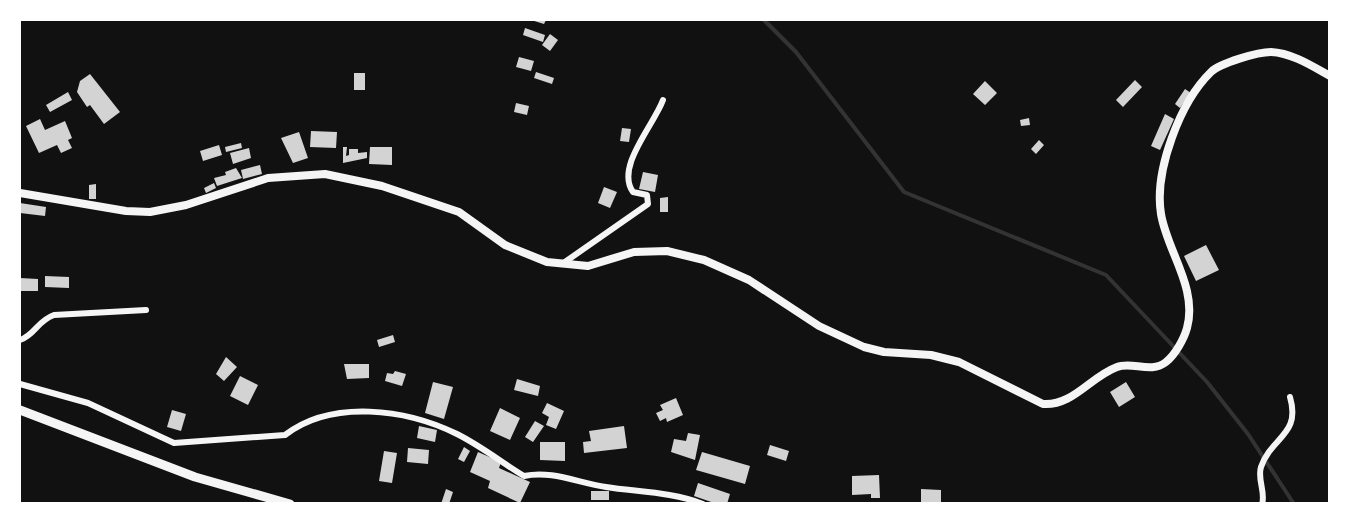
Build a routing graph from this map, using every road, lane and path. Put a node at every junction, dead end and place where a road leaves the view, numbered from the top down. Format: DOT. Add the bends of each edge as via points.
graph roads {
  1 [pos="1329,76"];
  2 [pos="663,100"];
  3 [pos="20,194"];
  4 [pos="562,265"];
  5 [pos="146,310"];
  6 [pos="20,340"];
  7 [pos="20,384"];
  8 [pos="1290,397"];
  9 [pos="20,410"];
  10 [pos="290,504"];
  11 [pos="703,504"];
  12 [pos="1263,504"];
  1 -- 4 [label="main road" via="1294,57 1270,52 1212,70 1169,143 1161,187 1161,214 1188,302 1187,327 1177,349 1165,364 1151,368 1123,365 1107,371 1057,405 1043,404 959,362 864,347 819,326 749,280 696,258 667,251 634,252 588,266"];
  2 -- 4 [label="street" via="631,159 627,178 633,192 646,195 648,204"];
  3 -- 4 [label="main road" via="150,212 186,205 268,178 325,174 382,186 459,212 505,245"];
  5 -- 6 [label="street" via="54,315 42,319"];
  7 -- 11 [label="street" via="88,403 174,443 279,436 329,414 374,412 398,416 455,433 524,476 541,472 603,487 678,496"];
  8 -- 12 [label="street" via="1295,413 1292,424 1262,466"];
  9 -- 10 [label="main road" via="195,477"];
}
